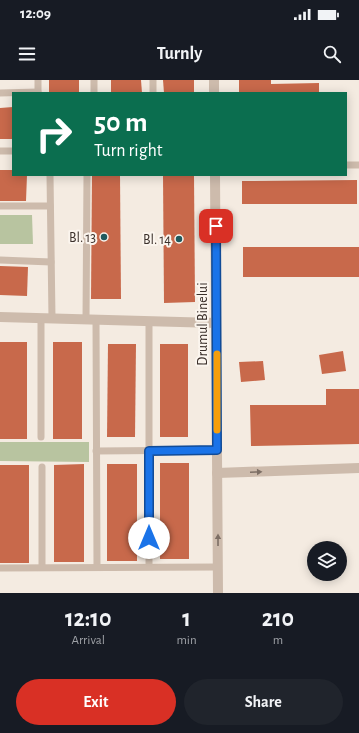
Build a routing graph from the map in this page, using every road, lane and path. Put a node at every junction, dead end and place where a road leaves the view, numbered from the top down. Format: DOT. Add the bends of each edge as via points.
graph roads {
  1 [pos="38,80"];
  2 [pos="94,80"];
  3 [pos="153,80"];
  4 [pos="214,80"];
  5 [pos="38,92"];
  6 [pos="94,92"];
  7 [pos="153,92"];
  8 [pos="214,92"];
  9 [pos="0,93"];
  10 [pos="12,93"];
  11 [pos="0,151"];
  12 [pos="12,151"];
  13 [pos="347,165"];
  14 [pos="359,165"];
  15 [pos="50,176"];
  16 [pos="87,176"];
  17 [pos="215,176"];
  18 [pos="0,206"];
  19 [pos="50,206"];
  20 [pos="0,260"];
  21 [pos="51,262"];
  22 [pos="0,317"];
  23 [pos="40,318"];
  24 [pos="52,318"];
  25 [pos="91,319"];
  26 [pos="149,321"];
  27 [pos="216,323"];
  28 [pos="42,437"];
  29 [pos="217,450"];
  30 [pos="96,451"];
  31 [pos="149,451"];
  32 [pos="42,467"];
  33 [pos="359,468"];
  34 [pos="217,473"];
  35 [pos="149,566"];
  36 [pos="97,567"];
  37 [pos="218,567"];
  38 [pos="0,568"];
  39 [pos="42,568"];
  40 [pos="218,593"];
  1 -- 5 [label="lane"];
  2 -- 6 [label="lane"];
  3 -- 7 [label="lane"];
  4 -- 8 [label="street"];
  9 -- 10 [label="lane"];
  11 -- 12 [label="lane"];
  13 -- 14 [label="lane"];
  15 -- 19 [label="lane"];
  16 -- 25 [label="lane"];
  17 -- 27 [label="street, Drumul Binelui"];
  18 -- 19 [label="lane"];
  19 -- 21 [label="lane"];
  20 -- 21 [label="lane"];
  21 -- 24 [label="lane"];
  22 -- 23 [label="street"];
  23 -- 24 [label="street"];
  23 -- 28 [label="lane"];
  24 -- 25 [label="street"];
  25 -- 26 [label="street"];
  25 -- 30 [label="lane"];
  26 -- 27 [label="street"];
  26 -- 31 [label="lane"];
  27 -- 29 [label="street, Drumul Binelui"];
  29 -- 31 [label="lane"];
  29 -- 34 [label="street, Drumul Binelui"];
  30 -- 31 [label="lane"];
  30 -- 36 [label="lane"];
  31 -- 35 [label="lane"];
  32 -- 39 [label="lane"];
  34 -- 33 [label="street, one-way"];
  37 -- 34 [label="street, Drumul Binelui, one-way"];
  35 -- 36 [label="lane"];
  35 -- 37 [label="lane"];
  36 -- 39 [label="lane"];
  37 -- 40 [label="street, Drumul Binelui"];
  38 -- 39 [label="lane"];
}
